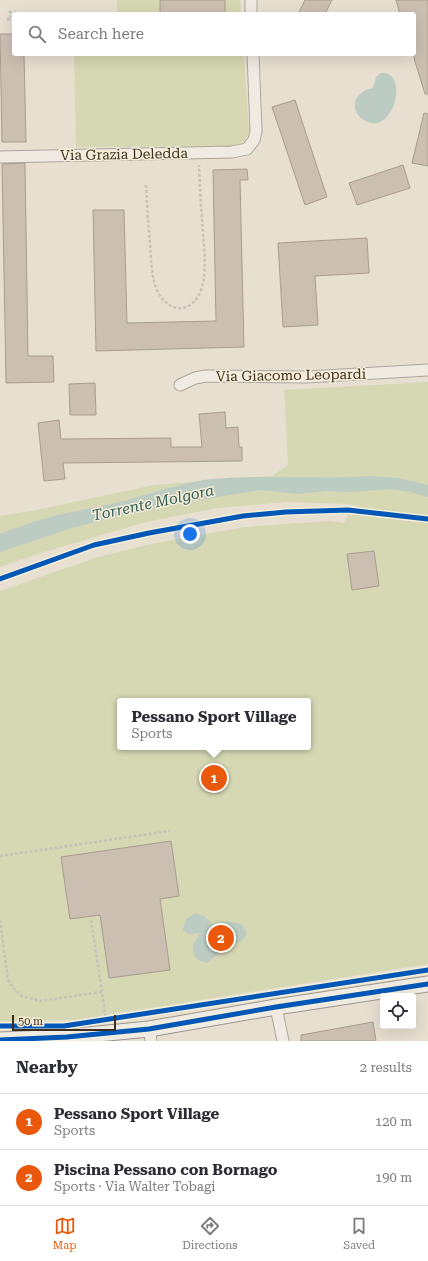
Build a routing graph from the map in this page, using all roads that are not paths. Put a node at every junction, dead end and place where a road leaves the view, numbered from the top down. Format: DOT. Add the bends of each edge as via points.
graph roads {
  1 [pos="250,0"];
  2 [pos="251,12"];
  3 [pos="253,56"];
  4 [pos="0,158"];
  5 [pos="428,370"];
  6 [pos="180,385"];
  7 [pos="428,984"];
  8 [pos="276,1007"];
  9 [pos="150,1035"];
  10 [pos="0,1040"];
  11 [pos="283,1041"];
  1 -- 2 [label="street"];
  3 -- 4 [label="street, Via Grazia Deledda" via="256,131 254,140 247,149 232,152"];
  5 -- 6 [label="street, Via Giacomo Leopardi" via="307,377 206,376"];
  7 -- 8 [label="street"];
  8 -- 9 [label="street"];
  8 -- 11 [label="street"];
  9 -- 10 [label="street"];
}
